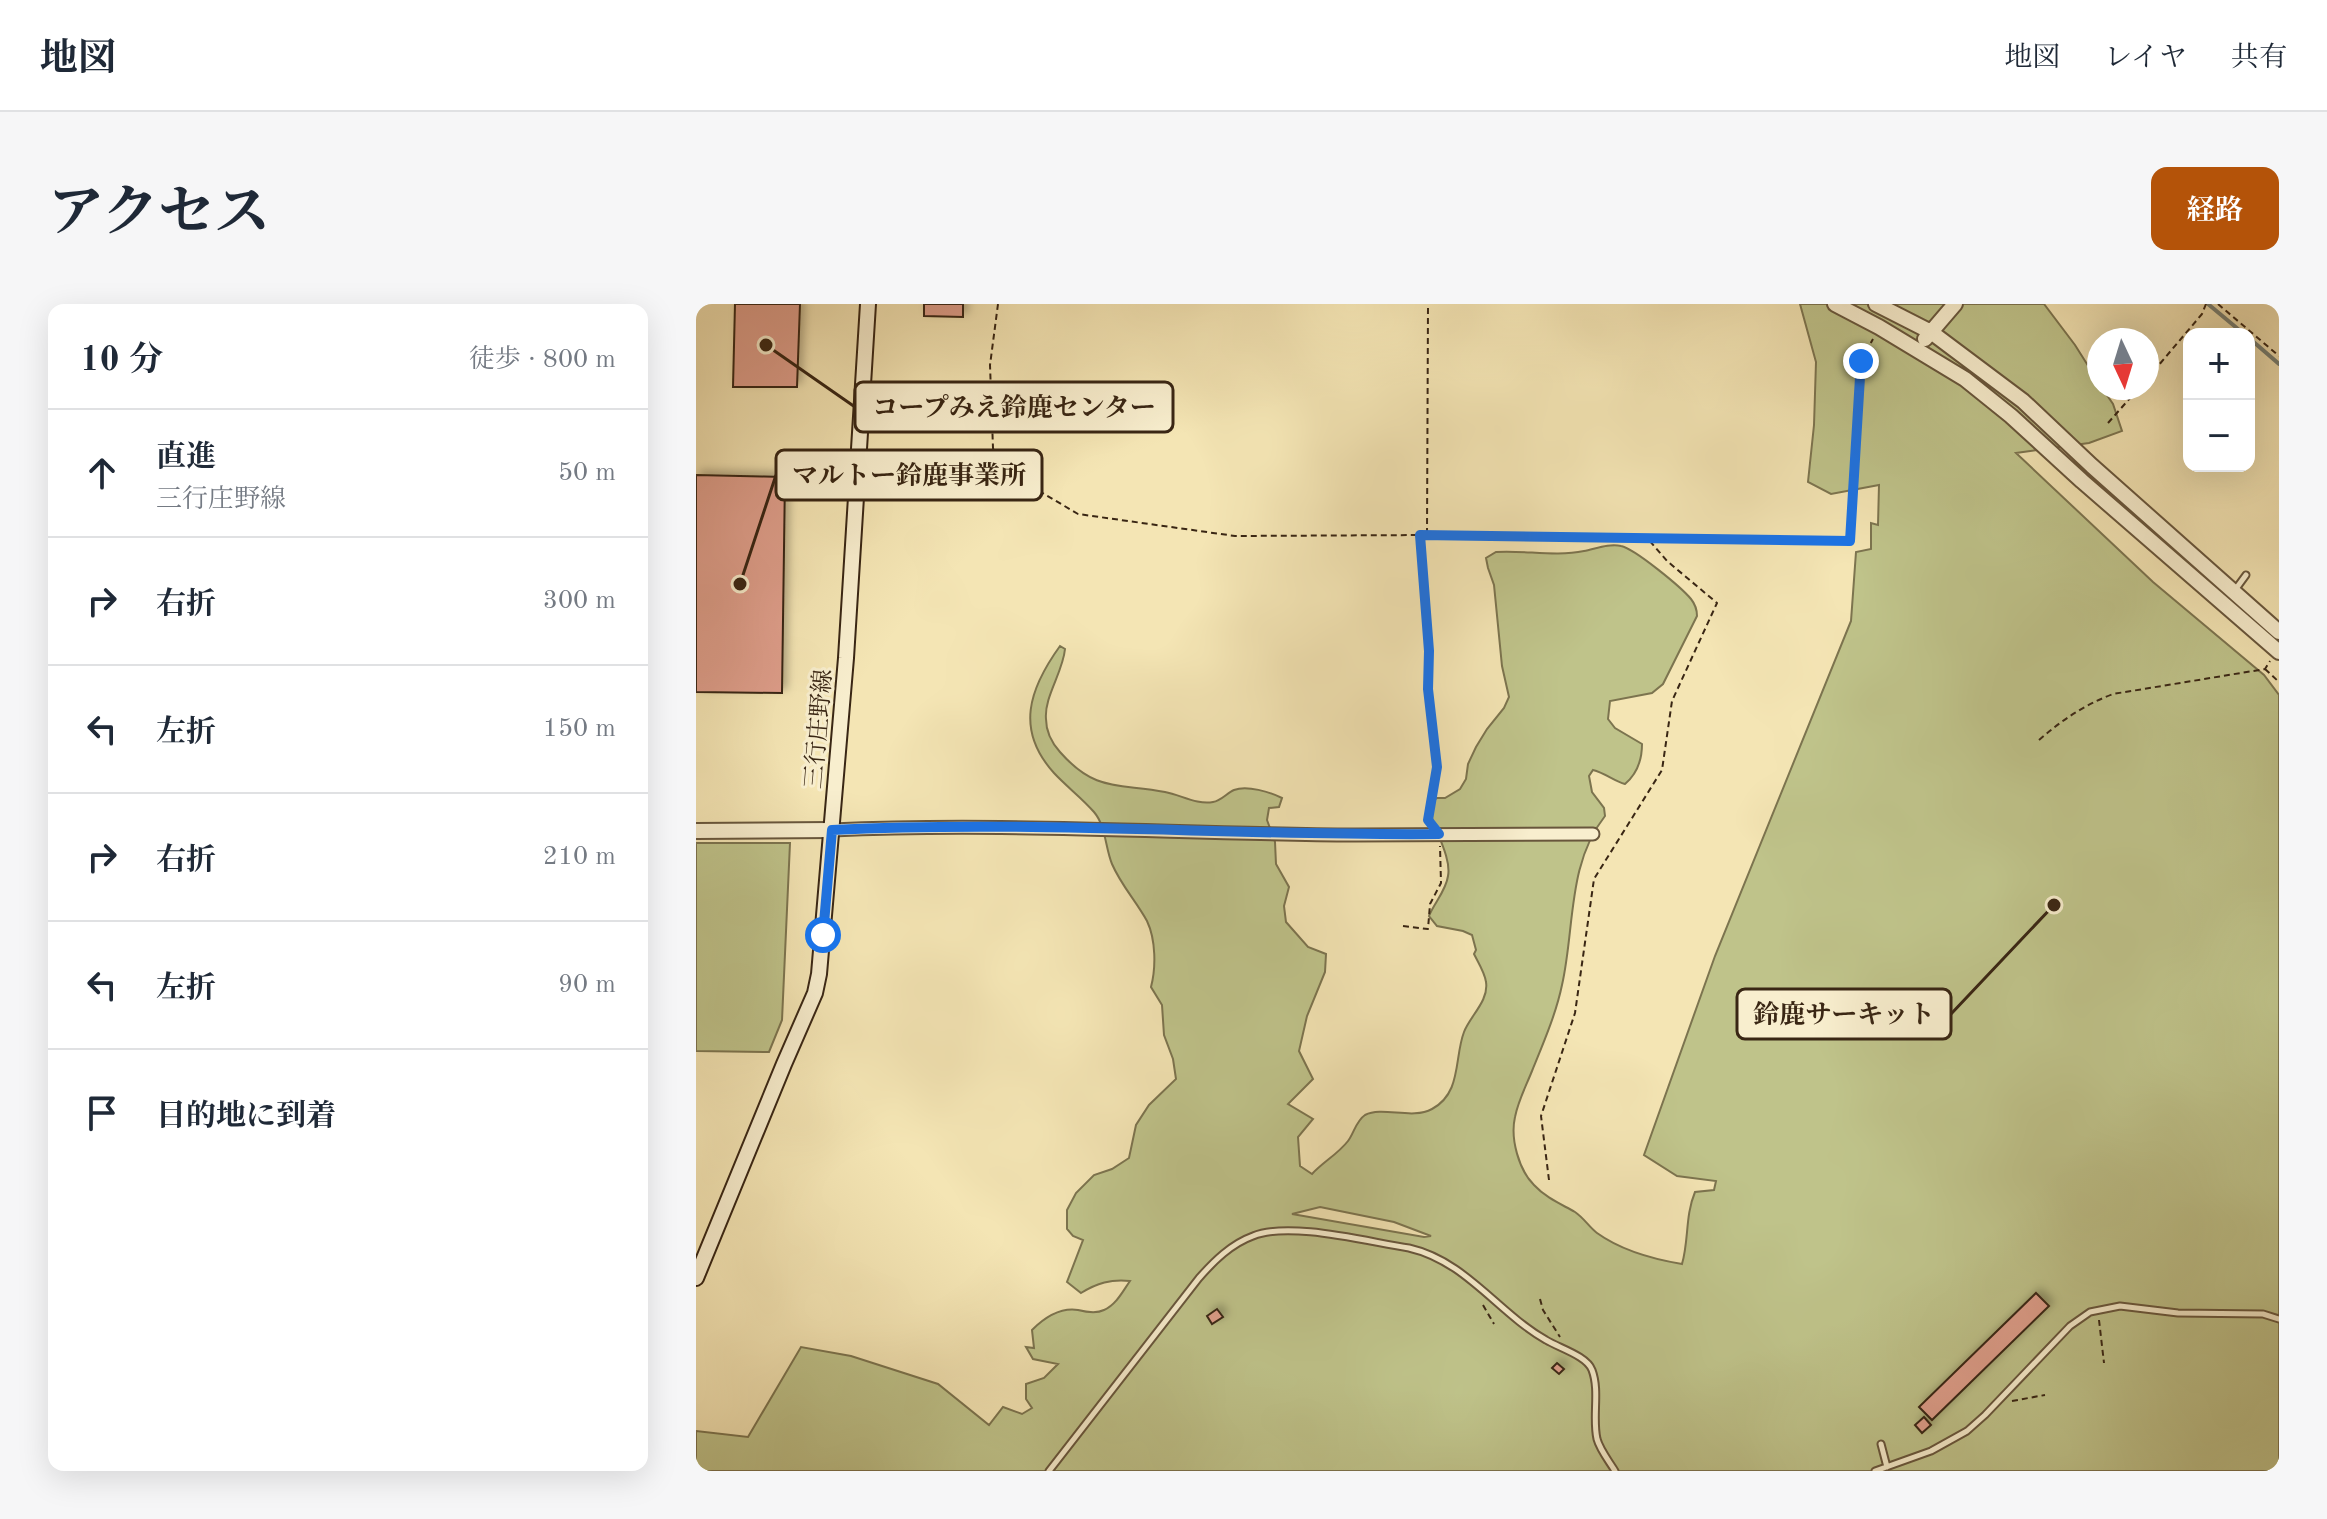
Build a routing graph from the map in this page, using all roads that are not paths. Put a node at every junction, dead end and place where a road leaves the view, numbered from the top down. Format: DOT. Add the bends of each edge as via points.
graph roads {
  1 [pos="868,304"];
  2 [pos="1835,304"];
  3 [pos="1876,304"];
  4 [pos="1955,304"];
  5 [pos="1931,332"];
  6 [pos="1917,349"];
  7 [pos="2246,575"];
  8 [pos="2234,591"];
  9 [pos="2279,632"];
  10 [pos="2279,652"];
  11 [pos="832,830"];
  12 [pos="696,831"];
  13 [pos="1593,834"];
  14 [pos="696,1278"];
  15 [pos="2279,1319"];
  16 [pos="1881,1444"];
  17 [pos="1887,1467"];
  18 [pos="1049,1471"];
  19 [pos="1615,1471"];
  20 [pos="1875,1471"];
  1 -- 11 [label="street, 三行庄野線"];
  2 -- 6 [label="street"];
  3 -- 5 [label="street"];
  4 -- 5 [label="street"];
  5 -- 6 [label="street"];
  5 -- 8 [label="street" via="2023,401"];
  6 -- 10 [label="street" via="2011,416"];
  7 -- 8 [label="lane"];
  8 -- 9 [label="street"];
  11 -- 12 [label="street"];
  11 -- 13 [label="street" via="1003,826"];
  11 -- 14 [label="street, 三行庄野線" via="815,993"];
  15 -- 17 [label="lane" via="2120,1306 2090,1312 1967,1431"];
  16 -- 17 [label="lane"];
  17 -- 20 [label="lane"];
  18 -- 19 [label="lane" via="1213,1263 1250,1237 1292,1229 1409,1248 1443,1259 1533,1333 1588,1363 1594,1378 1597,1437"];
}
